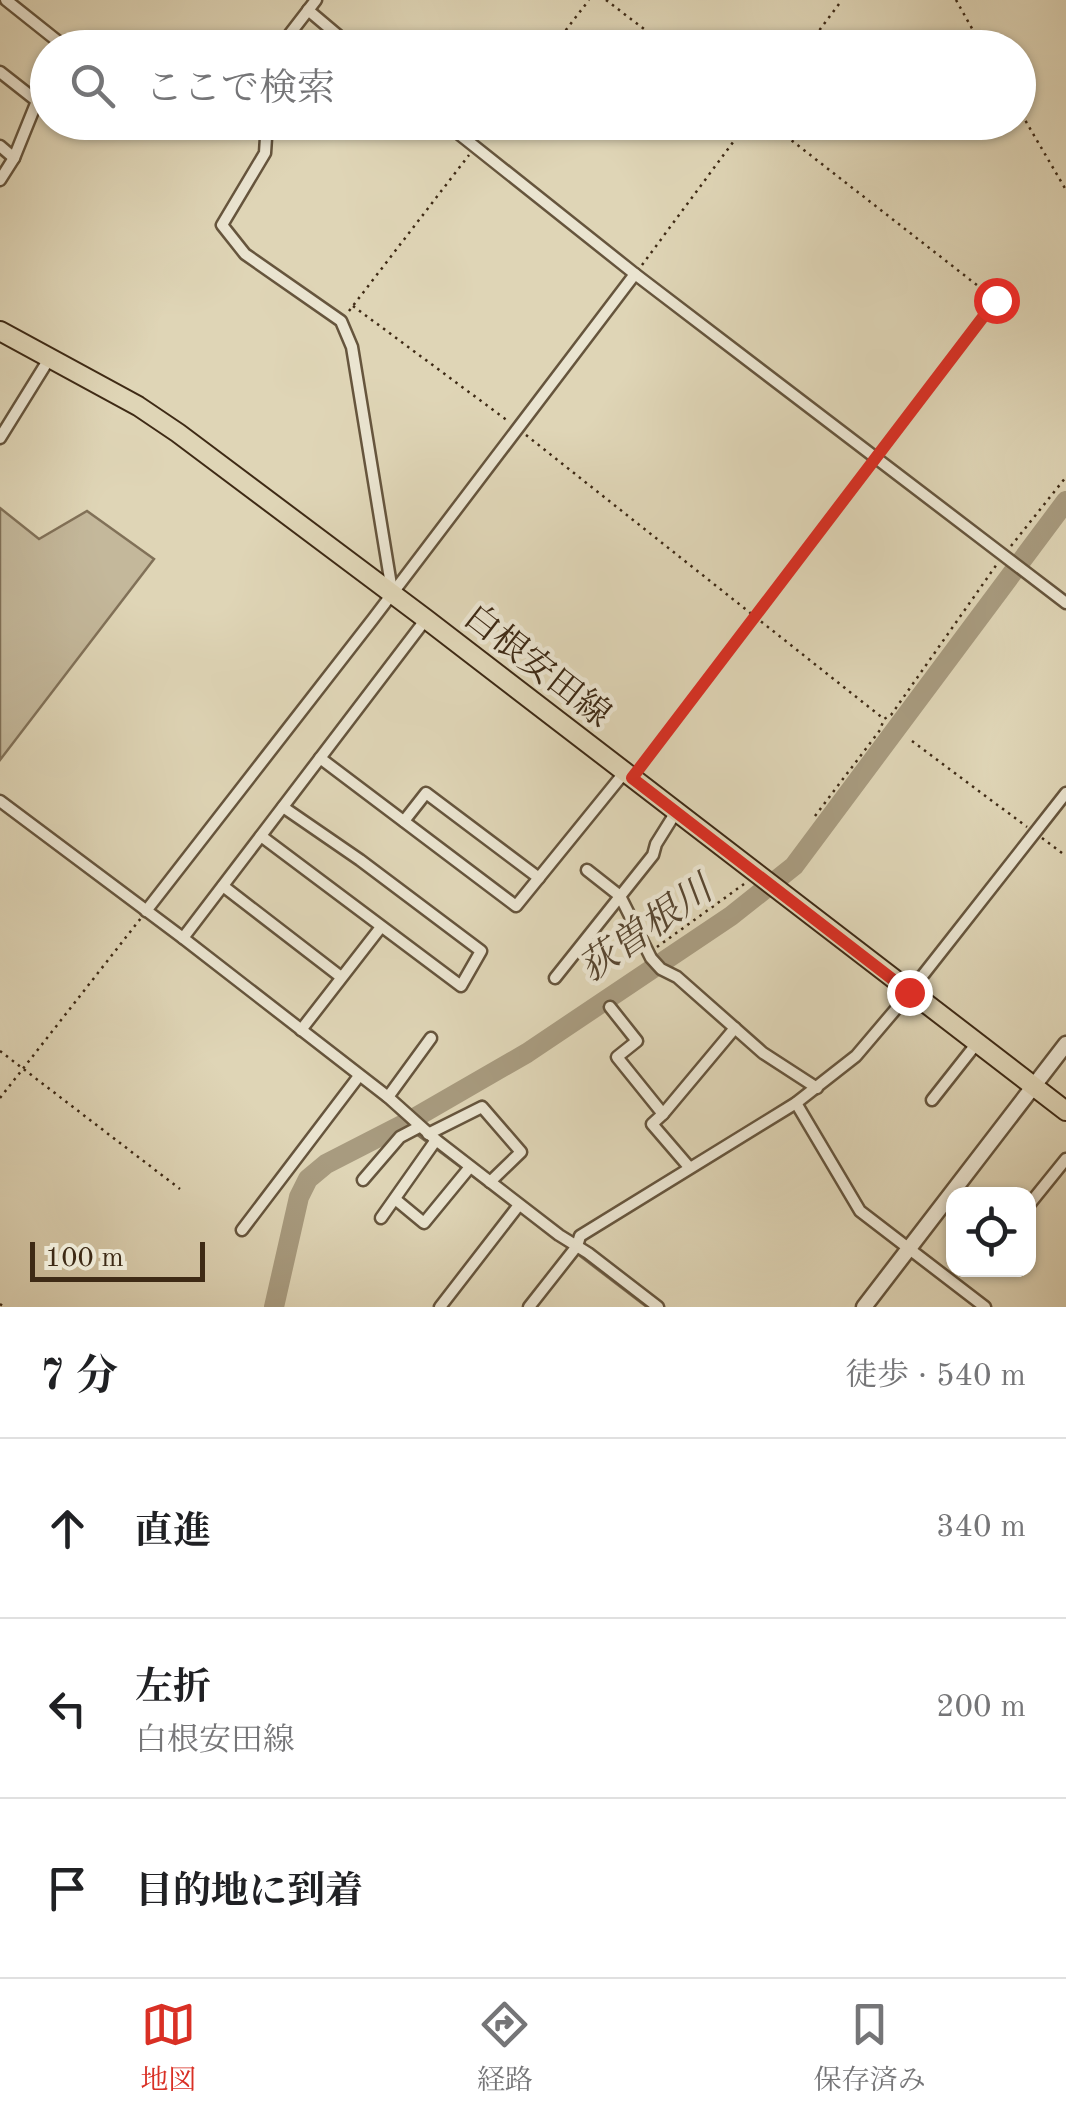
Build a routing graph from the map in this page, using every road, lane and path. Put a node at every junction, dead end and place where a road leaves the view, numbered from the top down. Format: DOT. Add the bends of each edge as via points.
graph roads {
  1 [pos="6,0"];
  2 [pos="589,0"];
  3 [pos="606,0"];
  4 [pos="842,0"];
  5 [pos="956,0"];
  6 [pos="312,5"];
  7 [pos="44,30"];
  8 [pos="293,30"];
  9 [pos="336,30"];
  10 [pos="566,30"];
  11 [pos="645,30"];
  12 [pos="820,30"];
  13 [pos="973,30"];
  14 [pos="0,72"];
  15 [pos="30,96"];
  16 [pos="30,117"];
  17 [pos="1036,139"];
  18 [pos="266,140"];
  19 [pos="465,140"];
  20 [pos="481,140"];
  21 [pos="735,140"];
  22 [pos="791,140"];
  23 [pos="0,146"];
  24 [pos="475,148"];
  25 [pos="14,158"];
  26 [pos="0,180"];
  27 [pos="1066,190"];
  28 [pos="635,274"];
  29 [pos="0,332"];
  30 [pos="45,357"];
  31 [pos="517,428"];
  32 [pos="0,438"];
  33 [pos="876,458"];
  34 [pos="1066,477"];
  35 [pos="1005,557"];
  36 [pos="392,594"];
  37 [pos="1066,604"];
  38 [pos="755,616"];
  39 [pos="426,619"];
  40 [pos="884,719"];
  41 [pos="912,741"];
  42 [pos="320,758"];
  43 [pos="628,775"];
  44 [pos="1066,794"];
  45 [pos="0,802"];
  46 [pos="283,807"];
  47 [pos="676,812"];
  48 [pos="814,816"];
  49 [pos="404,821"];
  50 [pos="1034,833"];
  51 [pos="261,836"];
  52 [pos="1066,856"];
  53 [pos="587,870"];
  54 [pos="757,874"];
  55 [pos="539,878"];
  56 [pos="223,886"];
  57 [pos="620,896"];
  58 [pos="146,911"];
  59 [pos="381,926"];
  60 [pos="183,938"];
  61 [pos="650,955"];
  62 [pos="340,977"];
  63 [pos="555,978"];
  64 [pos="909,992"];
  65 [pos="610,1007"];
  66 [pos="735,1028"];
  67 [pos="301,1030"];
  68 [pos="431,1038"];
  69 [pos="977,1043"];
  70 [pos="1066,1044"];
  71 [pos="0,1051"];
  72 [pos="23,1068"];
  73 [pos="359,1076"];
  74 [pos="1034,1086"];
  75 [pos="817,1088"];
  76 [pos="388,1097"];
  77 [pos="0,1098"];
  78 [pos="932,1100"];
  79 [pos="796,1103"];
  80 [pos="1066,1111"];
  81 [pos="663,1114"];
  82 [pos="428,1134"];
  83 [pos="1066,1159"];
  84 [pos="470,1166"];
  85 [pos="689,1167"];
  86 [pos="364,1180"];
  87 [pos="490,1182"];
  88 [pos="180,1190"];
  89 [pos="1036,1196"];
  90 [pos="395,1198"];
  91 [pos="519,1205"];
  92 [pos="382,1218"];
  93 [pos="242,1230"];
  94 [pos="577,1246"];
  95 [pos="909,1248"];
  96 [pos="440,1307"];
  97 [pos="529,1307"];
  98 [pos="658,1307"];
  99 [pos="864,1307"];
  100 [pos="985,1307"];
  1 -- 7 [label="street"];
  2 -- 10 [label="path"];
  3 -- 11 [label="path"];
  4 -- 12 [label="path"];
  5 -- 13 [label="path"];
  6 -- 8 [label="street"];
  6 -- 9 [label="street"];
  14 -- 15 [label="street"];
  16 -- 25 [label="street"];
  17 -- 27 [label="path"];
  18 -- 36 [label="street" via="222,225 245,254 340,321 352,347"];
  19 -- 24 [label="street"];
  20 -- 24 [label="path"];
  21 -- 28 [label="path"];
  22 -- 33 [label="path" via="996,300"];
  23 -- 25 [label="street"];
  24 -- 28 [label="street"];
  24 -- 31 [label="path" via="353,306"];
  25 -- 26 [label="street"];
  28 -- 31 [label="street"];
  28 -- 33 [label="street"];
  29 -- 30 [label="main road, 白根安田線"];
  30 -- 32 [label="street"];
  30 -- 36 [label="main road, 白根安田線" via="178,433"];
  31 -- 36 [label="street"];
  31 -- 38 [label="path"];
  33 -- 35 [label="street"];
  33 -- 38 [label="path"];
  34 -- 35 [label="path"];
  35 -- 37 [label="street"];
  35 -- 40 [label="path"];
  36 -- 39 [label="main road, 白根安田線"];
  36 -- 58 [label="street"];
  38 -- 40 [label="path"];
  38 -- 43 [label="path"];
  39 -- 42 [label="street"];
  39 -- 43 [label="main road, 白根安田線"];
  40 -- 48 [label="path"];
  41 -- 50 [label="path"];
  42 -- 46 [label="street"];
  42 -- 49 [label="street"];
  43 -- 47 [label="main road, 白根安田線"];
  43 -- 55 [label="street"];
  44 -- 50 [label="street"];
  45 -- 58 [label="street"];
  46 -- 51 [label="street"];
  46 -- 59 [label="street" via="481,951 461,986"];
  47 -- 54 [label="main road, 白根安田線"];
  47 -- 57 [label="street" via="653,856"];
  49 -- 55 [label="street" via="516,906"];
  49 -- 55 [label="street" via="426,793"];
  50 -- 52 [label="path"];
  50 -- 64 [label="street"];
  51 -- 56 [label="street"];
  51 -- 59 [label="street"];
  53 -- 57 [label="street"];
  54 -- 61 [label="path"];
  54 -- 64 [label="main road, 白根安田線"];
  56 -- 60 [label="street"];
  56 -- 62 [label="street"];
  57 -- 61 [label="street"];
  57 -- 63 [label="street"];
  58 -- 60 [label="street"];
  58 -- 72 [label="path"];
  59 -- 62 [label="street"];
  60 -- 67 [label="street"];
  61 -- 66 [label="street"];
  62 -- 67 [label="street"];
  64 -- 69 [label="main road, 白根安田線"];
  64 -- 75 [label="street" via="856,1056"];
  65 -- 81 [label="street" via="637,1042 617,1056"];
  66 -- 75 [label="street"];
  66 -- 81 [label="street"];
  67 -- 73 [label="street"];
  68 -- 76 [label="street"];
  69 -- 74 [label="main road, 白根安田線"];
  69 -- 78 [label="street"];
  70 -- 74 [label="street"];
  71 -- 72 [label="path"];
  72 -- 77 [label="path"];
  72 -- 88 [label="path"];
  73 -- 76 [label="street"];
  73 -- 93 [label="street"];
  74 -- 80 [label="main road, 白根安田線"];
  74 -- 95 [label="street"];
  75 -- 79 [label="street"];
  76 -- 82 [label="street"];
  79 -- 85 [label="street"];
  79 -- 95 [label="street" via="860,1212"];
  81 -- 85 [label="street" via="652,1124"];
  82 -- 84 [label="street"];
  82 -- 86 [label="street" via="400,1136"];
  82 -- 87 [label="street" via="482,1108 521,1152"];
  82 -- 90 [label="street"];
  83 -- 89 [label="street"];
  84 -- 87 [label="street"];
  84 -- 90 [label="street" via="424,1222"];
  85 -- 94 [label="street" via="580,1236"];
  87 -- 91 [label="street"];
  90 -- 92 [label="street"];
  91 -- 94 [label="street"];
  91 -- 96 [label="street"];
  94 -- 97 [label="street"];
  94 -- 98 [label="street"];
  95 -- 99 [label="street"];
  95 -- 100 [label="street"];
}
